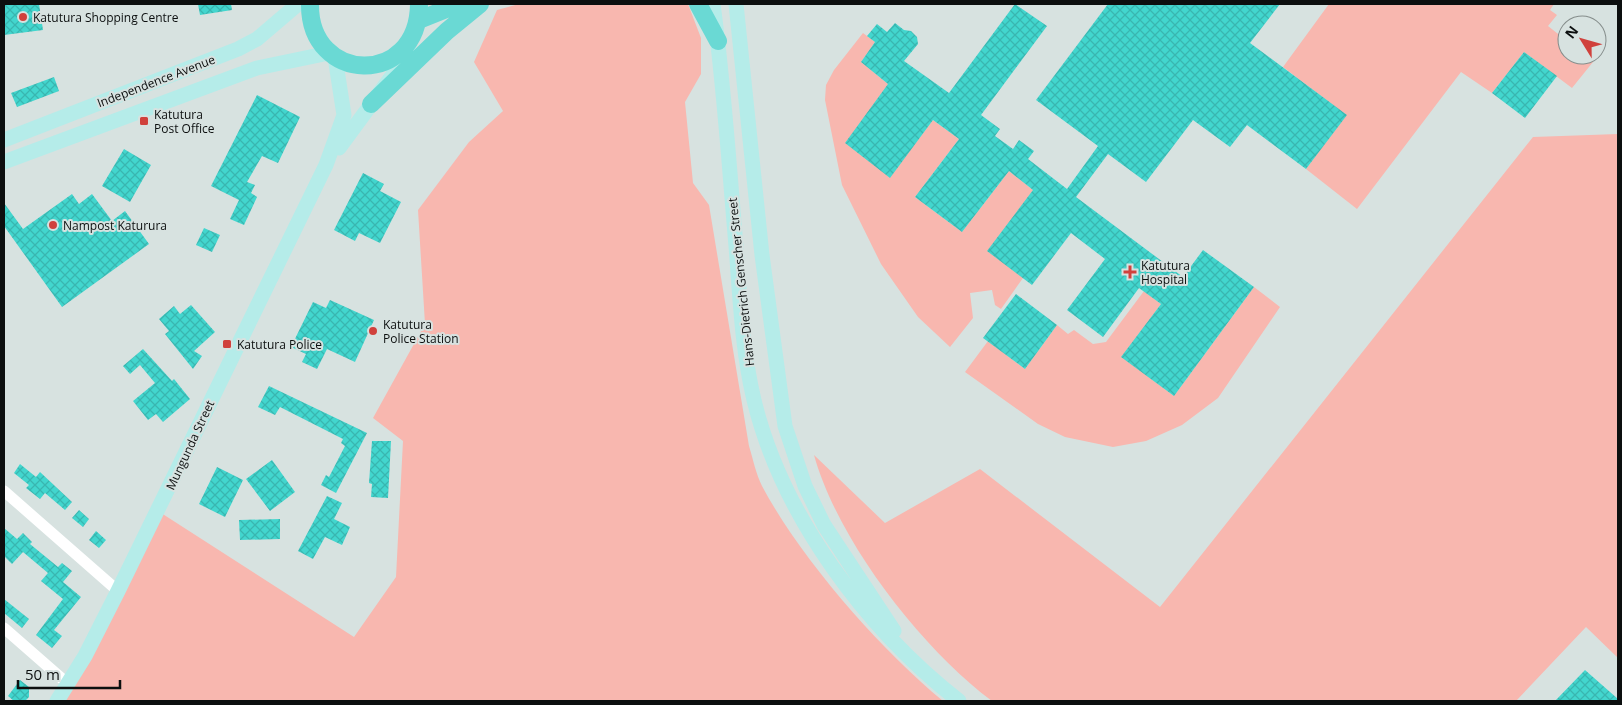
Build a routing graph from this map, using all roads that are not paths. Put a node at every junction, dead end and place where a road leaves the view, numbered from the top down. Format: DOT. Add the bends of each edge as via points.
graph roads {
  1 [pos="298,4"];
  2 [pos="310,4"];
  3 [pos="459,4"];
  4 [pos="480,4"];
  5 [pos="698,4"];
  6 [pos="713,4"];
  7 [pos="736,4"];
  8 [pos="419,12"];
  9 [pos="411,40"];
  10 [pos="718,41"];
  11 [pos="332,55"];
  12 [pos="371,104"];
  13 [pos="4,140"];
  14 [pos="4,162"];
  15 [pos="326,165"];
  16 [pos="4,491"];
  17 [pos="118,592"];
  18 [pos="4,628"];
  19 [pos="914,662"];
  20 [pos="68,684"];
  21 [pos="57,701"];
  22 [pos="959,701"];
  1 -- 13 [label="street, Independence Avenue" via="257,39 238,49"];
  2 -- 11 [label="main road" via="313,30"];
  3 -- 8 [label="main road, Independence Avenue"];
  4 -- 12 [label="main road"];
  5 -- 10 [label="main road"];
  6 -- 10 [label="street, Hans-Dietrich Genscher Street"];
  7 -- 19 [label="street, Hans-Dietrich Genscher Street" via="764,265 787,434 805,486 824,525"];
  8 -- 9 [label="main road, Independence Avenue"];
  9 -- 11 [label="main road, Independence Avenue" via="394,57 371,66 346,63"];
  9 -- 12 [label="street" via="392,76"];
  10 -- 19 [label="street, Hans-Dietrich Genscher Street" via="741,312 753,398 761,425 797,511 821,550 872,618"];
  11 -- 14 [label="street, Independence Avenue" via="257,68"];
  11 -- 15 [label="street" via="344,115"];
  12 -- 15 [label="street"];
  15 -- 17 [label="street, Mungunda Street"];
  16 -- 17 [label="street"];
  17 -- 20 [label="street, Mungunda Street"];
  18 -- 20 [label="street"];
  19 -- 22 [label="street, Hans-Dietrich Genscher Street"];
  20 -- 21 [label="street, Mungunda Street"];
}
